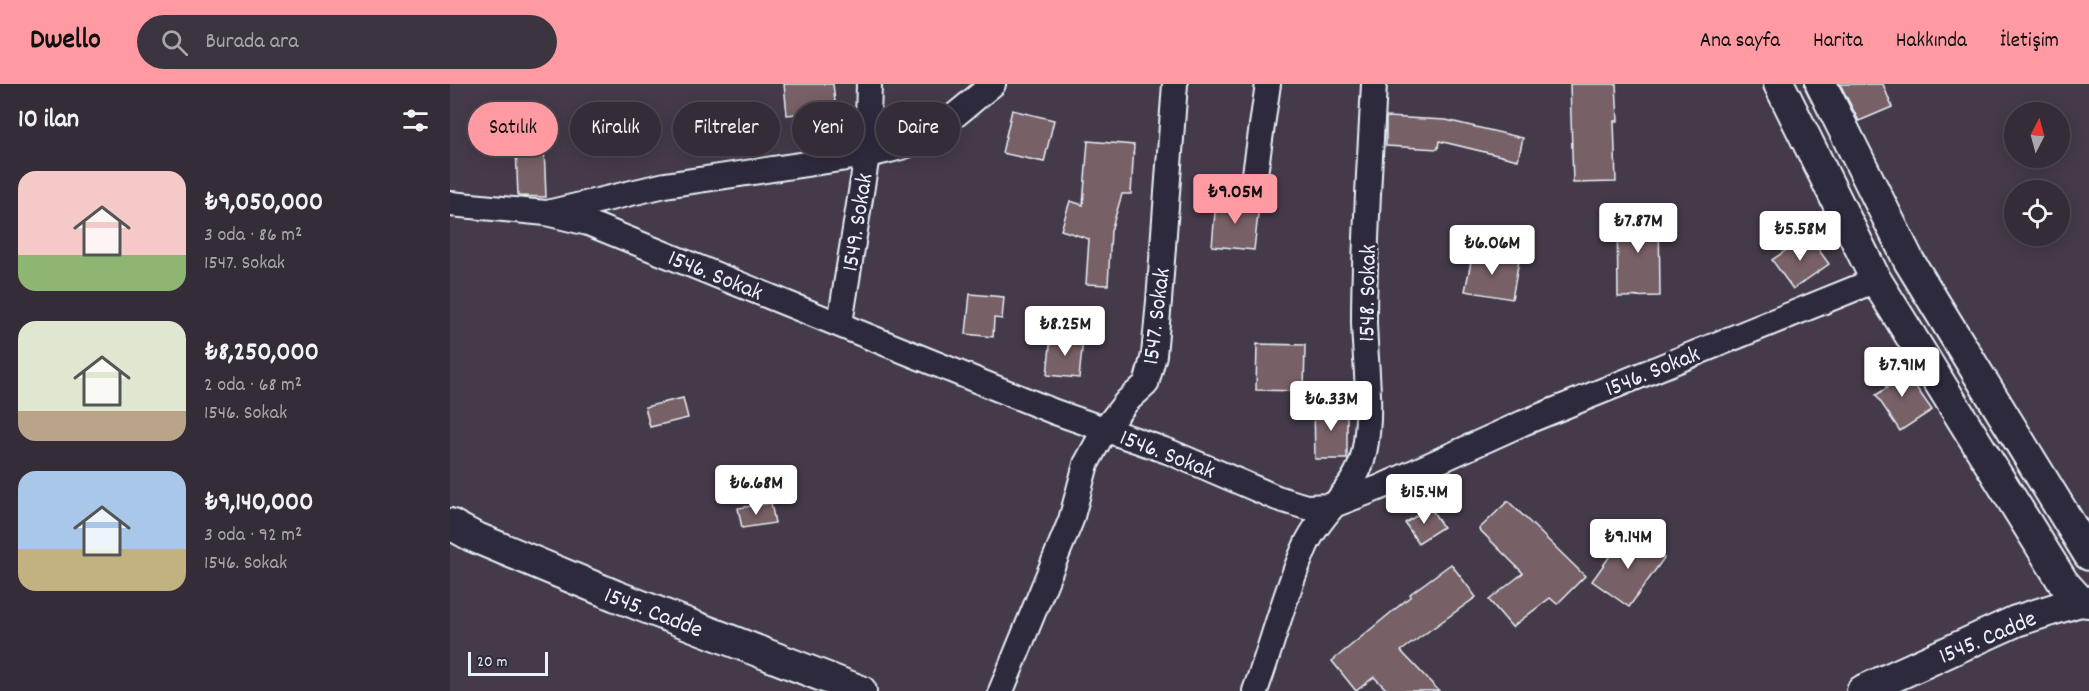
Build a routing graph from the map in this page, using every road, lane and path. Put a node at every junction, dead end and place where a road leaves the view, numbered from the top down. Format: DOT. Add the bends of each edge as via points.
graph roads {
  1 [pos="869,84"];
  2 [pos="993,84"];
  3 [pos="1175,84"];
  4 [pos="1268,84"];
  5 [pos="1374,84"];
  6 [pos="1779,84"];
  7 [pos="1821,84"];
  8 [pos="867,155"];
  9 [pos="1255,174"];
  10 [pos="450,204"];
  11 [pos="546,213"];
  12 [pos="1876,280"];
  13 [pos="840,323"];
  14 [pos="1104,429"];
  15 [pos="1331,506"];
  16 [pos="450,524"];
  17 [pos="2089,555"];
  18 [pos="2085,602"];
  19 [pos="861,691"];
  20 [pos="1001,691"];
  21 [pos="1255,691"];
  22 [pos="1862,691"];
  1 -- 8 [label="street, 1549. Sokak"];
  2 -- 8 [label="street" via="917,141"];
  3 -- 14 [label="street, 1547. Sokak" via="1154,355 1146,384"];
  4 -- 9 [label="street"];
  5 -- 15 [label="street, 1548. Sokak" via="1365,273 1368,410 1364,453 1358,473"];
  6 -- 12 [label="street"];
  7 -- 17 [label="street" via="1909,261"];
  8 -- 11 [label="street" via="665,184"];
  8 -- 13 [label="street, 1549. Sokak"];
  10 -- 11 [label="street, 1546. Sokak"];
  11 -- 13 [label="street, 1546. Sokak" via="588,224"];
  12 -- 15 [label="street, 1546. Sokak" via="1523,423"];
  12 -- 18 [label="street" via="2062,582"];
  13 -- 14 [label="street, 1546. Sokak"];
  14 -- 15 [label="street, 1546. Sokak" via="1278,498 1306,507"];
  14 -- 20 [label="street, 1547. Sokak" via="1086,464 1071,520"];
  15 -- 21 [label="street, 1548. Sokak" via="1307,542 1294,573"];
  16 -- 19 [label="street, 1545. Cadde" via="615,596"];
  18 -- 22 [label="street, 1545. Cadde" via="2016,621"];
}
